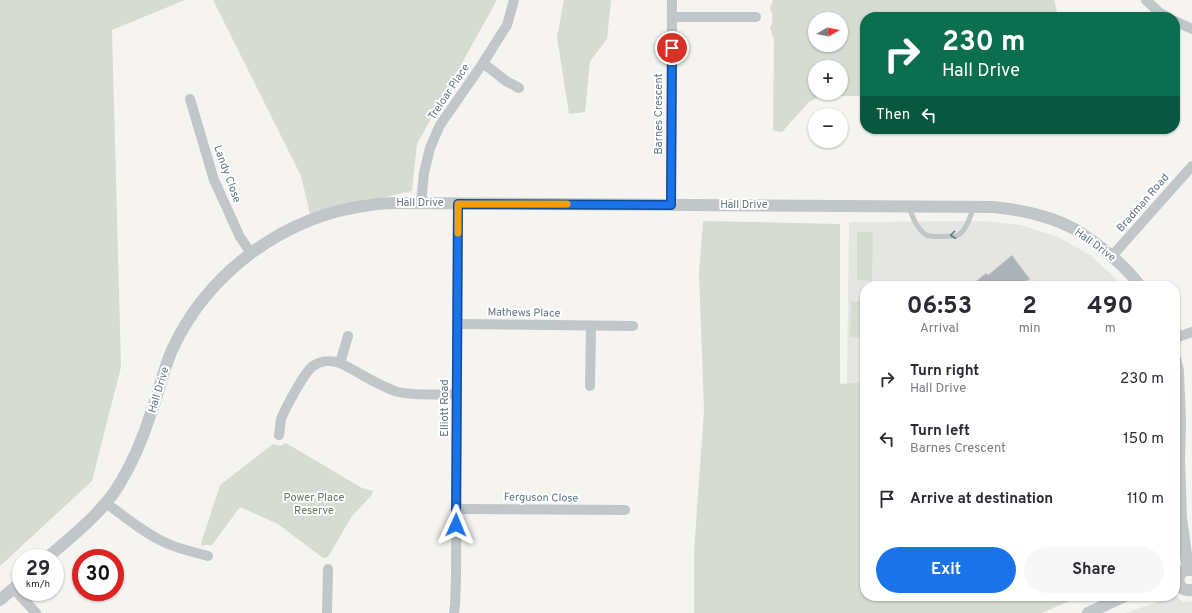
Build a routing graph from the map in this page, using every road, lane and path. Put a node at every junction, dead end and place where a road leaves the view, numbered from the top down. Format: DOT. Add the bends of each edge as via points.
graph roads {
  1 [pos="514,0"];
  2 [pos="672,0"];
  3 [pos="1146,0"];
  4 [pos="1158,12"];
  5 [pos="672,17"];
  6 [pos="756,17"];
  7 [pos="1180,23"];
  8 [pos="1192,29"];
  9 [pos="483,63"];
  10 [pos="519,88"];
  11 [pos="190,99"];
  12 [pos="1192,166"];
  13 [pos="421,203"];
  14 [pos="458,204"];
  15 [pos="671,205"];
  16 [pos="909,206"];
  17 [pos="975,206"];
  18 [pos="251,253"];
  19 [pos="1112,256"];
  20 [pos="1136,281"];
  21 [pos="457,324"];
  22 [pos="591,326"];
  23 [pos="633,326"];
  24 [pos="1192,332"];
  25 [pos="348,336"];
  26 [pos="1180,336"];
  27 [pos="340,363"];
  28 [pos="590,386"];
  29 [pos="457,394"];
  30 [pos="279,435"];
  31 [pos="1180,489"];
  32 [pos="106,503"];
  33 [pos="457,509"];
  34 [pos="625,510"];
  35 [pos="1184,541"];
  36 [pos="57,549"];
  37 [pos="1192,554"];
  38 [pos="208,556"];
  39 [pos="328,569"];
  40 [pos="1190,570"];
  41 [pos="1180,575"];
  42 [pos="1180,585"];
  43 [pos="12,589"];
  44 [pos="1192,590"];
  45 [pos="0,600"];
  46 [pos="28,601"];
  47 [pos="1114,601"];
  48 [pos="36,613"];
  49 [pos="327,613"];
  50 [pos="454,613"];
  51 [pos="1088,613"];
  1 -- 9 [label="street, Treloar Place" via="507,25"];
  2 -- 5 [label="street, Barnes Crescent"];
  3 -- 4 [label="street"];
  5 -- 6 [label="street"];
  5 -- 15 [label="street, Barnes Crescent"];
  7 -- 8 [label="street"];
  9 -- 10 [label="street"];
  9 -- 13 [label="street, Treloar Place" via="440,125 430,148"];
  11 -- 18 [label="street, Landy Close" via="214,180 240,237"];
  12 -- 19 [label="street, Bradman Road"];
  13 -- 14 [label="street, Hall Drive"];
  13 -- 18 [label="street, Hall Drive" via="371,204 322,216 272,238"];
  14 -- 15 [label="street, Hall Drive"];
  14 -- 21 [label="street, Elliott Road"];
  15 -- 16 [label="street, Hall Drive"];
  16 -- 17 [label="street, Hall Drive"];
  17 -- 16 [label="lane, one-way" via="963,231 956,236 925,234 912,218"];
  17 -- 19 [label="street, Hall Drive" via="993,206 1046,217 1080,232"];
  18 -- 32 [label="street, Hall Drive" via="204,297 185,325 162,374 152,412 131,464"];
  19 -- 20 [label="street, Hall Drive"];
  21 -- 22 [label="street, Mathews Place"];
  21 -- 29 [label="street, Elliott Road"];
  22 -- 23 [label="street, Mathews Place"];
  22 -- 28 [label="street"];
  24 -- 26 [label="street"];
  25 -- 27 [label="street"];
  27 -- 29 [label="street" via="399,392"];
  27 -- 30 [label="street" via="323,361 306,372 281,420"];
  29 -- 33 [label="street, Elliott Road"];
  31 -- 35 [label="street"];
  32 -- 36 [label="street, Hall Drive"];
  32 -- 38 [label="street" via="153,537 178,548"];
  33 -- 34 [label="street, Ferguson Close"];
  33 -- 50 [label="street, Elliott Road"];
  35 -- 37 [label="street"];
  35 -- 40 [label="street"];
  39 -- 49 [label="street"];
  40 -- 41 [label="street"];
  42 -- 44 [label="street" via="1183,589"];
  43 -- 45 [label="street"];
  46 -- 48 [label="street"];
  47 -- 51 [label="street"];
}
